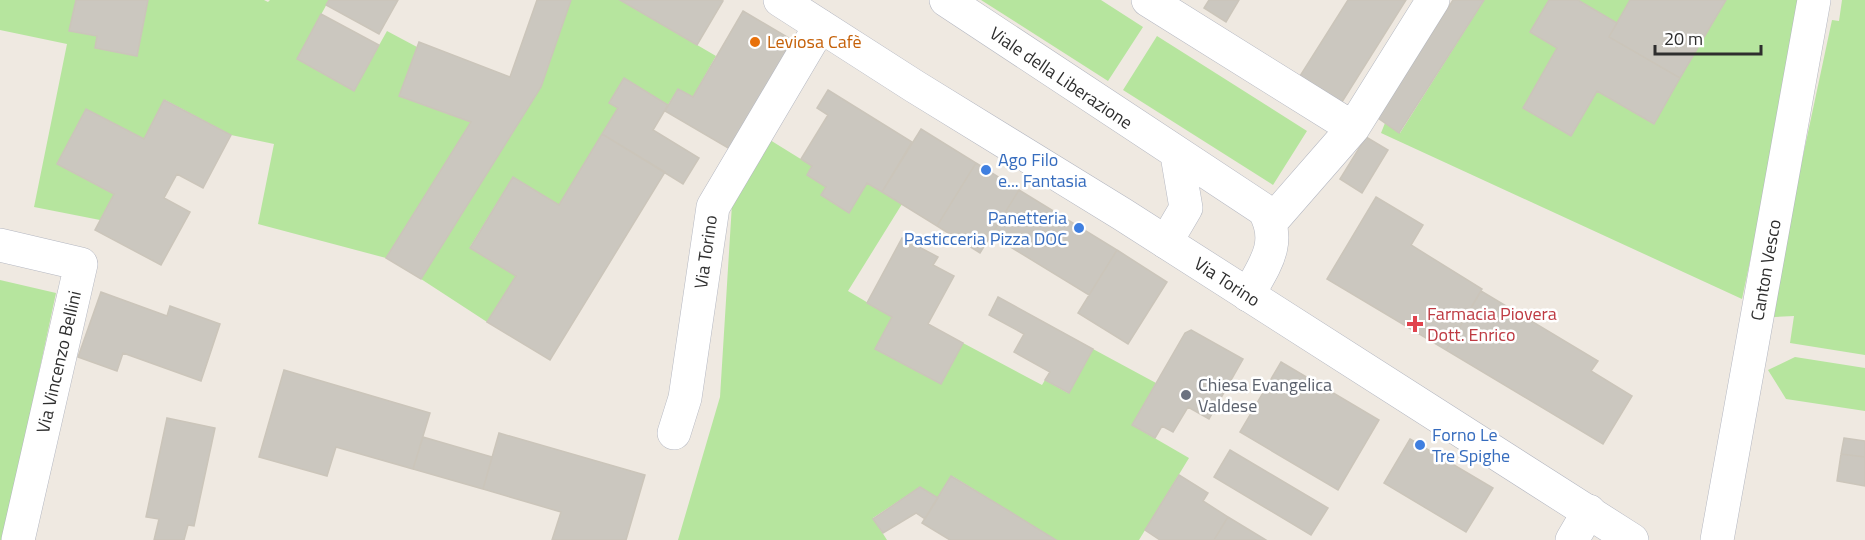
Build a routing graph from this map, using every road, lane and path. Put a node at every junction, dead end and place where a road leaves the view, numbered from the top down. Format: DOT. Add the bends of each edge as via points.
graph roads {
  1 [pos="780,0"];
  2 [pos="946,0"];
  3 [pos="1148,0"];
  4 [pos="1433,0"];
  5 [pos="1814,0"];
  6 [pos="1183,9"];
  7 [pos="820,26"];
  8 [pos="1353,128"];
  9 [pos="1177,154"];
  10 [pos="1270,222"];
  11 [pos="1166,242"];
  12 [pos="0,245"];
  13 [pos="1248,295"];
  14 [pos="674,433"];
  15 [pos="1589,512"];
  16 [pos="18,540"];
  17 [pos="1572,540"];
  18 [pos="1632,540"];
  19 [pos="1717,540"];
  1 -- 7 [label="street, Via Torino"];
  2 -- 9 [label="street, Viale della Liberazione"];
  3 -- 6 [label="street"];
  4 -- 8 [label="street"];
  5 -- 19 [label="street, Canton Vesco"];
  6 -- 8 [label="street"];
  7 -- 11 [label="street, Via Torino"];
  7 -- 14 [label="street, Via Torino" via="713,207 685,398"];
  8 -- 10 [label="street"];
  9 -- 10 [label="street, Viale della Liberazione" via="1264,210"];
  9 -- 11 [label="street" via="1186,208"];
  10 -- 13 [label="street" via="1274,241"];
  11 -- 13 [label="street, Via Torino"];
  12 -- 16 [label="street, Via Vincenzo Bellini" via="81,264"];
  13 -- 15 [label="street, Via Torino"];
  15 -- 17 [label="street"];
  15 -- 18 [label="street, Via Torino"];
}
